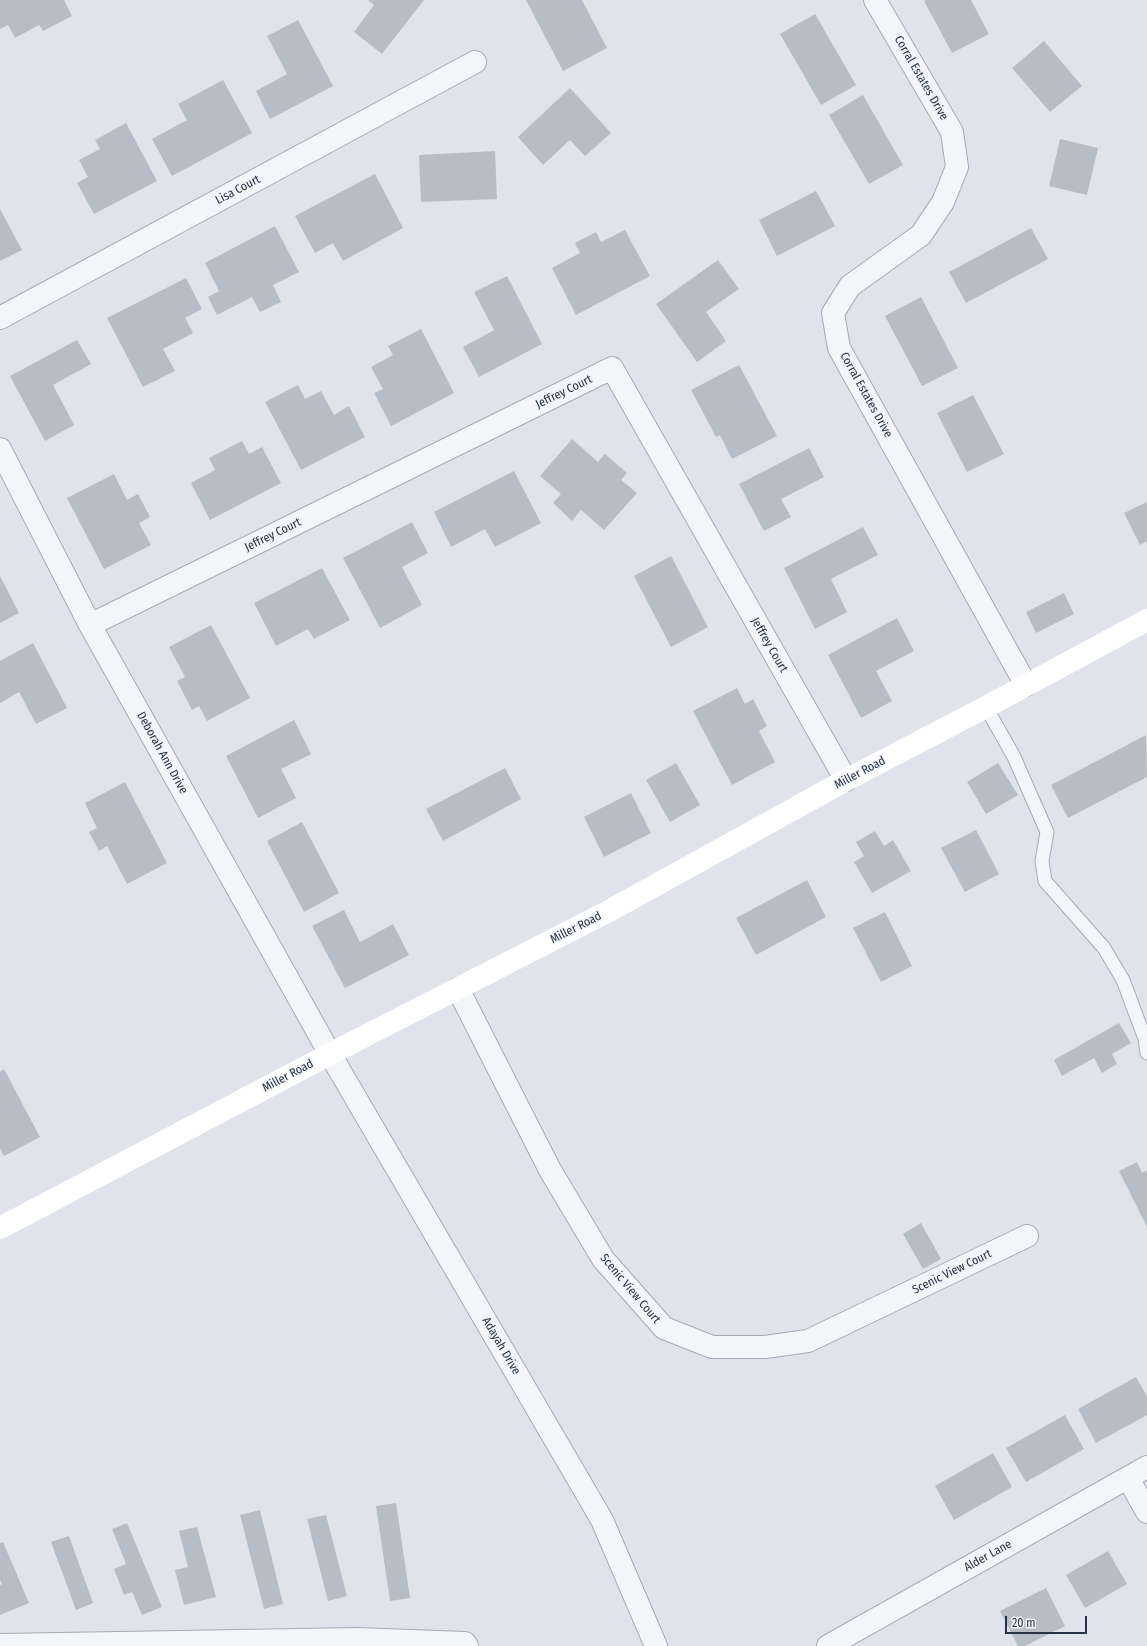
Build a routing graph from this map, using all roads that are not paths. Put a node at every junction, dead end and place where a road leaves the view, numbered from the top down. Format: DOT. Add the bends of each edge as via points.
graph roads {
  1 [pos="875,0"];
  2 [pos="475,62"];
  3 [pos="0,318"];
  4 [pos="0,449"];
  5 [pos="1147,620"];
  6 [pos="90,625"];
  7 [pos="1026,685"];
  8 [pos="986,708"];
  9 [pos="846,780"];
  10 [pos="458,989"];
  11 [pos="1147,1053"];
  12 [pos="330,1054"];
  13 [pos="0,1228"];
  14 [pos="1027,1236"];
  15 [pos="1147,1467"];
  16 [pos="1128,1478"];
  17 [pos="1147,1512"];
  18 [pos="0,1645"];
  19 [pos="467,1646"];
  20 [pos="656,1646"];
  21 [pos="828,1646"];
  1 -- 7 [label="street, Corral Estates Drive" via="952,132 957,167 943,202 921,235 850,286 833,312 840,348"];
  2 -- 3 [label="street, Lisa Court"];
  4 -- 6 [label="street, Deborah Ann Drive"];
  5 -- 7 [label="street, Miller Road"];
  6 -- 9 [label="street, Jeffrey Court" via="612,368"];
  6 -- 12 [label="street, Deborah Ann Drive"];
  7 -- 8 [label="street, Miller Road"];
  8 -- 9 [label="street, Miller Road"];
  8 -- 11 [label="lane" via="1014,757 1047,832 1042,861 1045,881 1104,948 1123,980 1145,1039"];
  9 -- 10 [label="street, Miller Road" via="609,911"];
  10 -- 12 [label="street, Miller Road"];
  10 -- 14 [label="street, Scenic View Court" via="550,1170 603,1259 664,1328 712,1347 765,1347 808,1341"];
  12 -- 13 [label="street, Miller Road"];
  12 -- 20 [label="street, Adayah Drive" via="602,1520"];
  15 -- 16 [label="street, Alder Lane"];
  16 -- 17 [label="street"];
  16 -- 21 [label="street, Alder Lane"];
  18 -- 19 [label="street" via="357,1639"];
}
